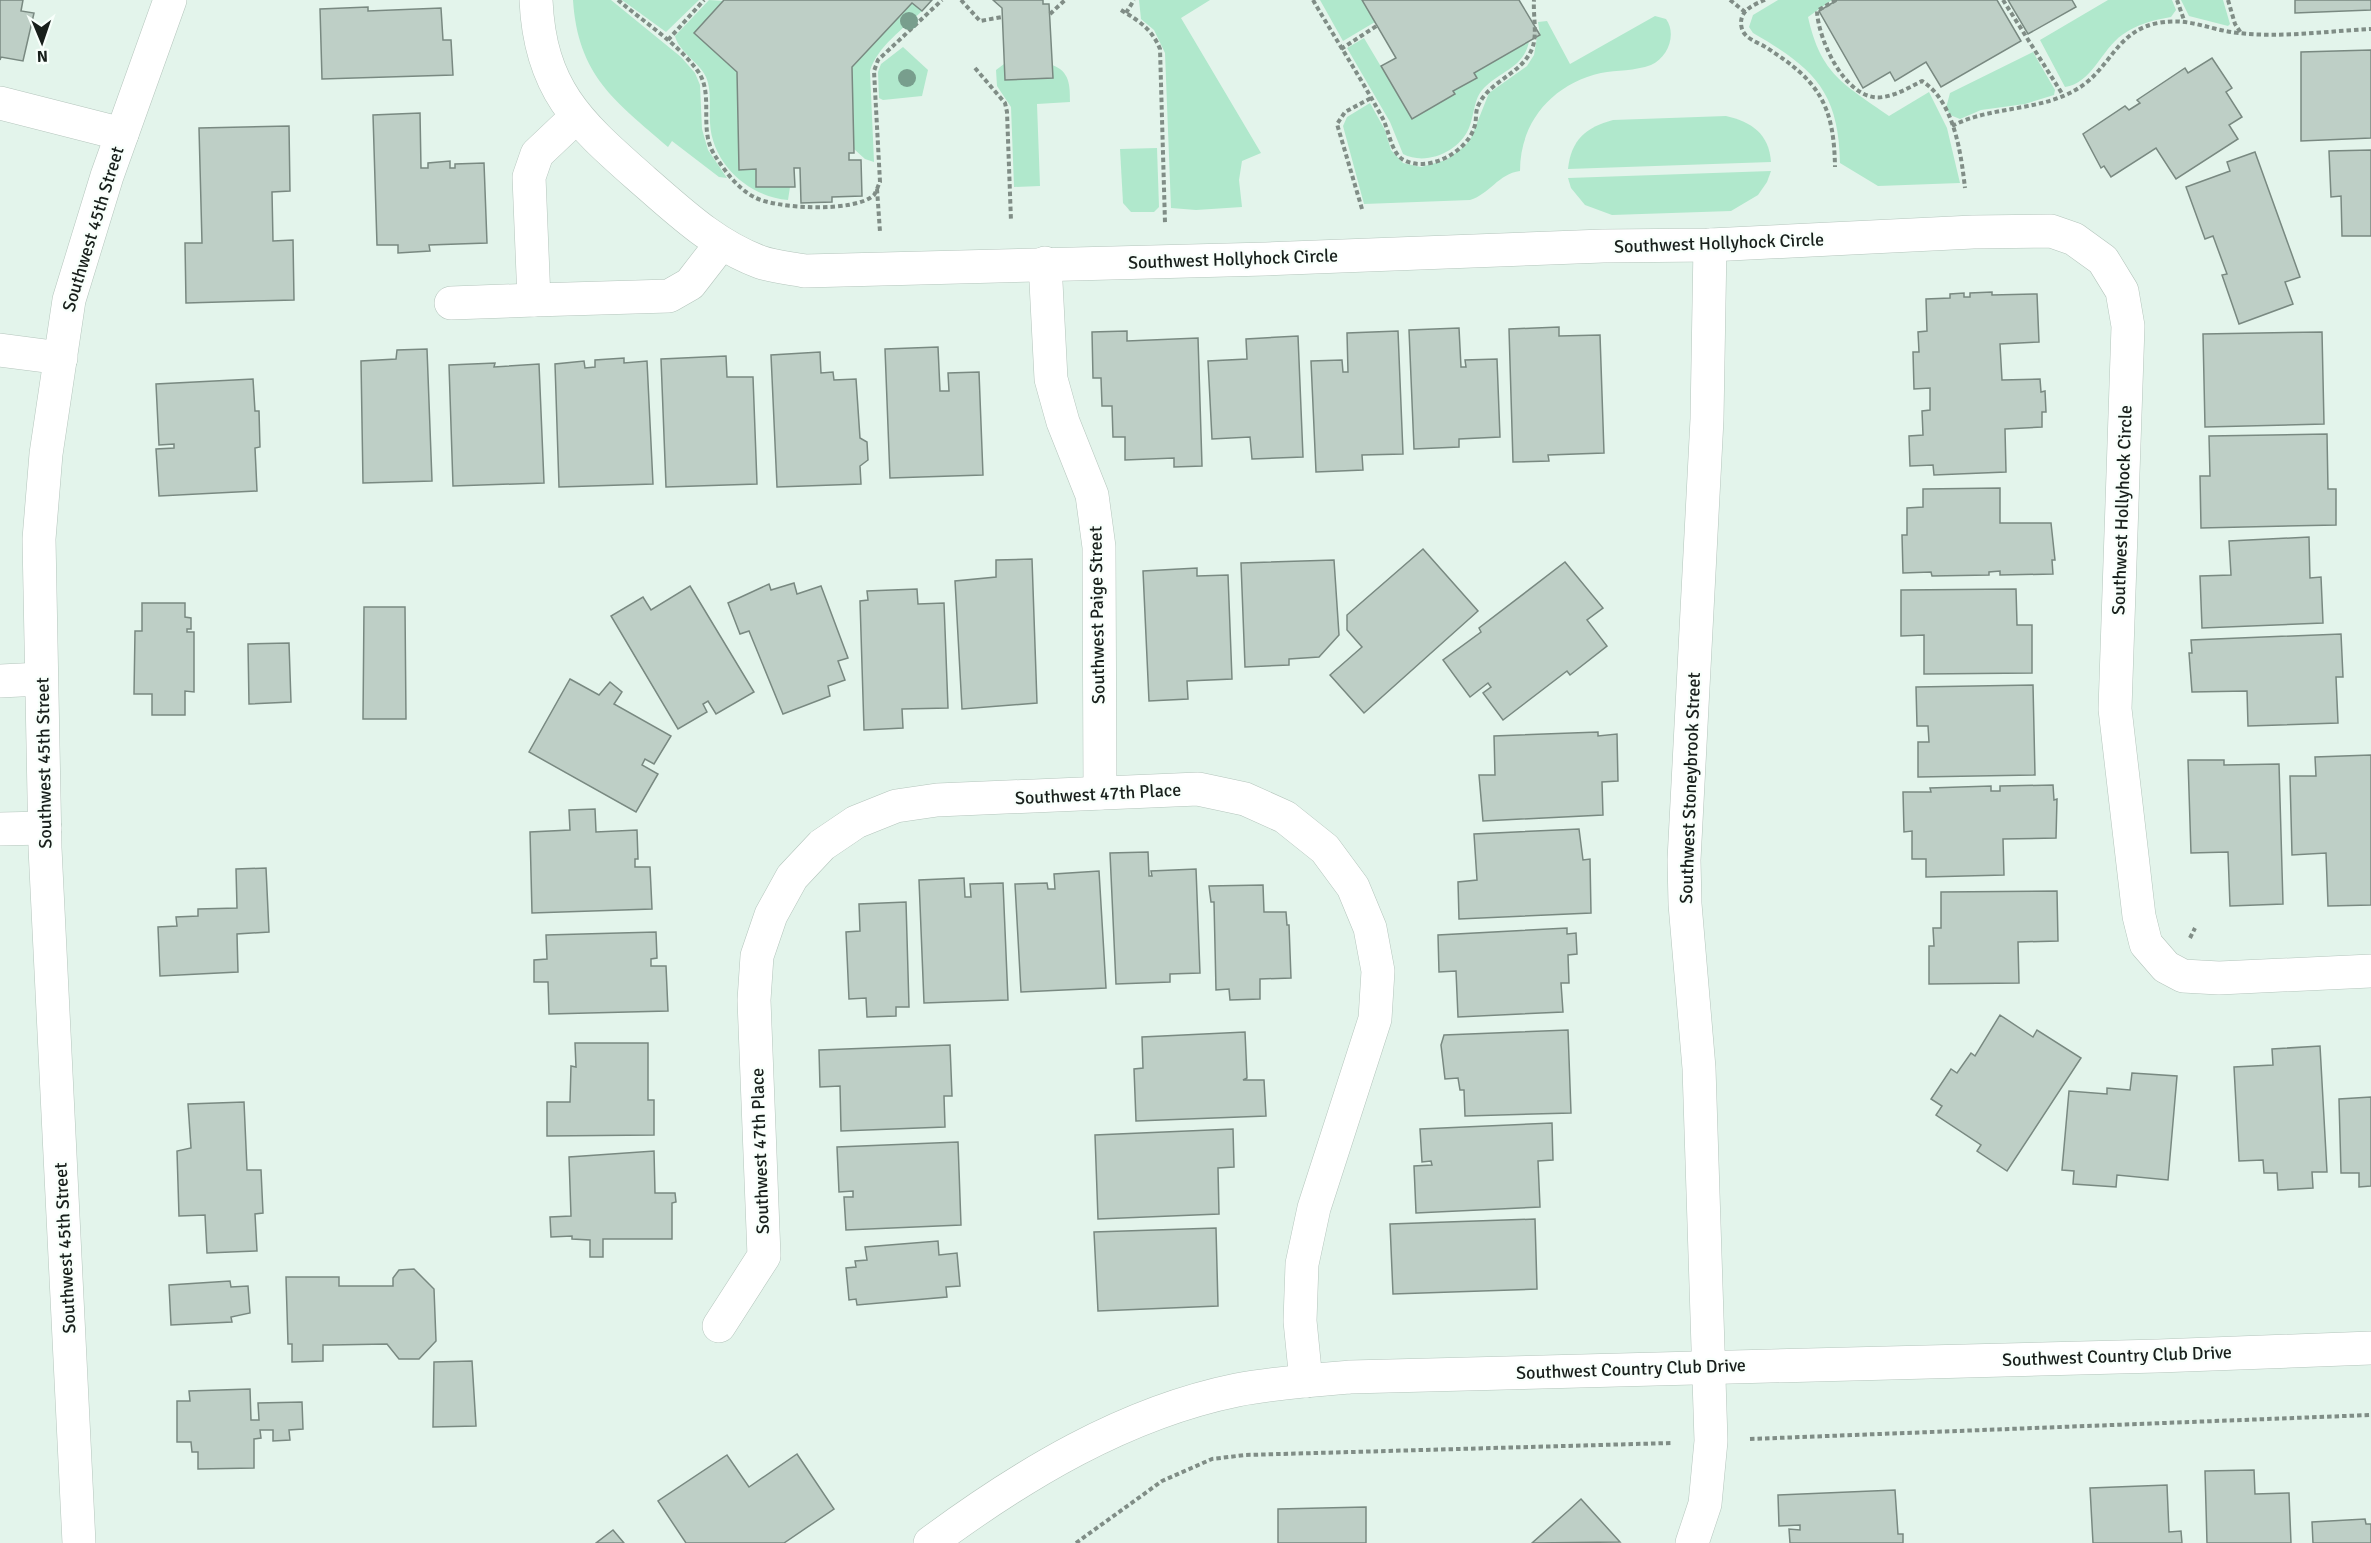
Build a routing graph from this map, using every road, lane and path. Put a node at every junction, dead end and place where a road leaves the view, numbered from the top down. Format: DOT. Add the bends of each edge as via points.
graph roads {
  1 [pos="170,0"];
  2 [pos="536,0"];
  3 [pos="618,0"];
  4 [pos="705,0"];
  5 [pos="942,0"];
  6 [pos="961,0"];
  7 [pos="1065,0"];
  8 [pos="1134,0"];
  9 [pos="1312,0"];
  10 [pos="1534,0"];
  11 [pos="1730,0"];
  12 [pos="1764,0"];
  13 [pos="1836,0"];
  14 [pos="2003,0"];
  15 [pos="2177,0"];
  16 [pos="2228,0"];
  17 [pos="1121,10"];
  18 [pos="1745,12"];
  19 [pos="1126,13"];
  20 [pos="1050,14"];
  21 [pos="1002,17"];
  22 [pos="2184,21"];
  23 [pos="1378,25"];
  24 [pos="2371,29"];
  25 [pos="2241,33"];
  26 [pos="668,40"];
  27 [pos="1341,48"];
  28 [pos="975,68"];
  29 [pos="2062,94"];
  30 [pos="1371,98"];
  31 [pos="0,103"];
  32 [pos="575,118"];
  33 [pos="1952,126"];
  34 [pos="122,134"];
  35 [pos="1835,167"];
  36 [pos="877,188"];
  37 [pos="1965,188"];
  38 [pos="1362,209"];
  39 [pos="880,213"];
  40 [pos="1011,221"];
  41 [pos="721,244"];
  42 [pos="1710,245"];
  43 [pos="1166,261"];
  44 [pos="1046,263"];
  45 [pos="534,300"];
  46 [pos="451,303"];
  47 [pos="0,350"];
  48 [pos="61,358"];
  49 [pos="41,679"];
  50 [pos="0,681"];
  51 [pos="1100,793"];
  52 [pos="45,828"];
  53 [pos="0,829"];
  54 [pos="2371,971"];
  55 [pos="719,1326"];
  56 [pos="2371,1348"];
  57 [pos="1709,1366"];
  58 [pos="1306,1381"];
  59 [pos="79,1543"];
  60 [pos="930,1543"];
  61 [pos="1692,1543"];
  1 -- 34 [label="street, Southwest 45th Street"];
  2 -- 32 [label="street, Southwest Hollyhock Circle" via="543,49 560,93"];
  3 -- 26 [label="path"];
  4 -- 26 [label="path"];
  5 -- 36 [label="path" via="878,60 874,71 880,182"];
  6 -- 21 [label="path" via="980,21"];
  7 -- 20 [label="path"];
  8 -- 19 [label="path"];
  9 -- 27 [label="path"];
  10 -- 30 [label="path" via="1534,43 1530,52 1524,63 1485,94 1478,106 1474,129 1466,143 1452,154 1431,163 1402,159 1394,150 1389,131"];
  11 -- 18 [label="path"];
  12 -- 18 [label="path"];
  13 -- 33 [label="path" via="1818,11 1820,34 1849,84 1864,94 1881,98 1922,81 1935,89"];
  14 -- 29 [label="path"];
  15 -- 22 [label="path"];
  16 -- 25 [label="path"];
  17 -- 19 [label="path"];
  18 -- 35 [label="path" via="1742,29 1749,39 1794,65 1810,79 1821,97 1835,141"];
  19 -- 43 [label="path" via="1146,26 1160,49"];
  22 -- 25 [label="path"];
  22 -- 29 [label="path" via="2154,24 2122,40 2086,82"];
  23 -- 27 [label="path"];
  24 -- 25 [label="path"];
  26 -- 36 [label="path" via="704,81 706,134 712,152 733,181 752,196 767,203 835,207 863,201"];
  27 -- 30 [label="path"];
  28 -- 40 [label="path" via="1005,103"];
  29 -- 33 [label="path" via="2029,107 1986,113"];
  30 -- 38 [label="path" via="1345,112 1337,124"];
  31 -- 34 [label="street"];
  32 -- 41 [label="street, Southwest Hollyhock Circle"];
  32 -- 45 [label="street" via="537,154 529,177"];
  33 -- 37 [label="path"];
  34 -- 48 [label="street, Southwest 45th Street" via="69,300"];
  36 -- 39 [label="path"];
  41 -- 44 [label="street, Southwest Hollyhock Circle" via="761,262 805,271"];
  41 -- 45 [label="street" via="690,284 669,296"];
  42 -- 43 [label="street, Southwest Hollyhock Circle"];
  42 -- 54 [label="street, Southwest Hollyhock Circle" via="2051,231 2074,239 2103,260 2122,291 2128,326 2115,709 2139,916 2146,944 2166,967 2183,976"];
  42 -- 57 [label="street, Southwest Stoneybrook Street" via="1707,419 1684,860 1699,1068"];
  43 -- 44 [label="street, Southwest Hollyhock Circle"];
  44 -- 51 [label="street, Southwest Paige Street" via="1051,379 1063,422 1092,495 1099,547"];
  45 -- 46 [label="street"];
  47 -- 48 [label="street"];
  48 -- 49 [label="street, Southwest 45th Street" via="46,454 39,539"];
  49 -- 50 [label="street"];
  49 -- 52 [label="street, Southwest 45th Street"];
  51 -- 55 [label="street, Southwest 47th Place" via="937,800 896,806 856,822 792,877 771,915 757,956 754,1000 764,1256"];
  51 -- 58 [label="street, Southwest 47th Place" via="1198,789 1245,799 1285,817 1325,849 1353,888 1370,928 1378,971 1375,1019 1314,1208 1302,1264 1300,1321"];
  52 -- 53 [label="street"];
  52 -- 59 [label="street, Southwest 45th Street"];
  56 -- 57 [label="street, Southwest Country Club Drive"];
  57 -- 58 [label="street, Southwest Country Club Drive"];
  57 -- 61 [label="street, Southwest Stoneybrook Street" via="1711,1441 1705,1504"];
  58 -- 60 [label="street, Southwest Country Club Drive" via="1237,1390 1124,1426 1036,1471"];
}
